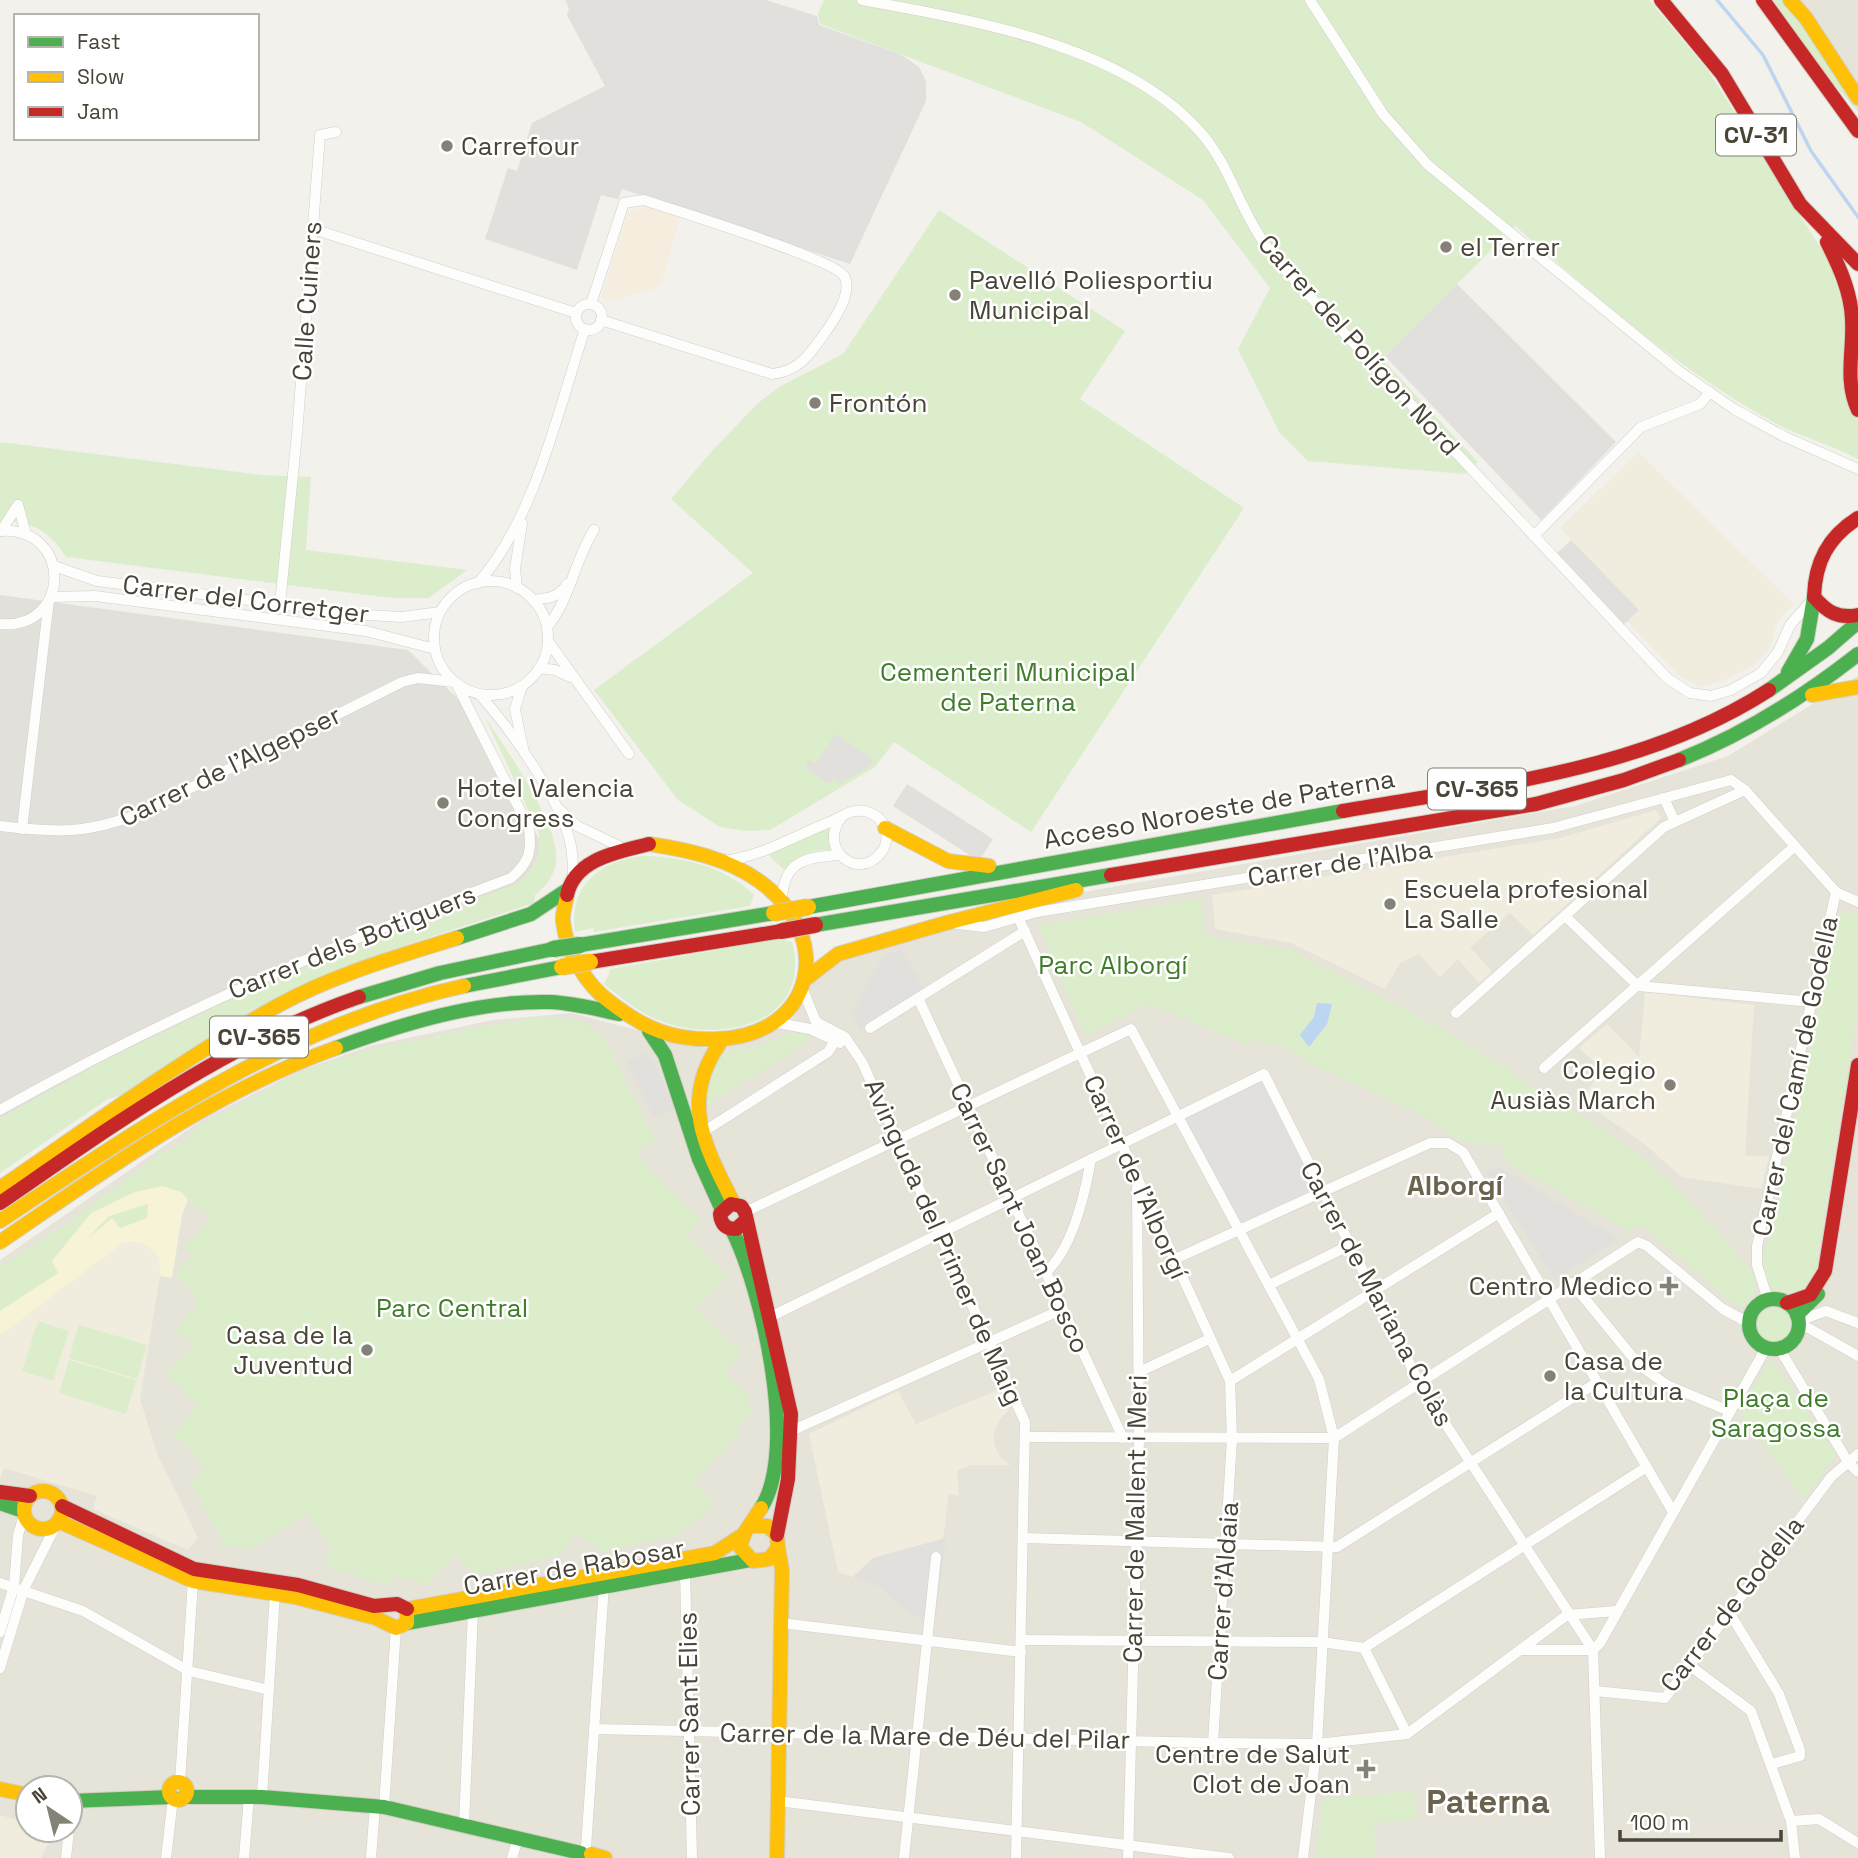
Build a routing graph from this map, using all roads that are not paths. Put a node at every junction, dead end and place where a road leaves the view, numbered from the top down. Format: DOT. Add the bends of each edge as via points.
graph roads {
  1 [pos="862,0"];
  2 [pos="1310,0"];
  3 [pos="1661,0"];
  4 [pos="1763,0"];
  5 [pos="1790,0"];
  6 [pos="907,4"];
  7 [pos="1858,99"];
  8 [pos="1858,131"];
  9 [pos="336,132"];
  10 [pos="313,229"];
  11 [pos="1822,230"];
  12 [pos="1858,264"];
  13 [pos="592,304"];
  14 [pos="576,313"];
  15 [pos="601,320"];
  16 [pos="584,329"];
  17 [pos="1710,392"];
  18 [pos="1858,410"];
  19 [pos="1858,469"];
  20 [pos="526,504"];
  21 [pos="1858,518"];
  22 [pos="594,530"];
  23 [pos="1,531"];
  24 [pos="26,534"];
  25 [pos="1534,536"];
  26 [pos="54,566"];
  27 [pos="576,569"];
  28 [pos="478,583"];
  29 [pos="517,588"];
  30 [pos="1814,597"];
  31 [pos="50,598"];
  32 [pos="533,600"];
  33 [pos="280,604"];
  34 [pos="440,612"];
  35 [pos="1858,615"];
  36 [pos="1858,622"];
  37 [pos="0,624"];
  38 [pos="547,627"];
  39 [pos="548,641"];
  40 [pos="435,649"];
  41 [pos="1858,654"];
  42 [pos="539,668"];
  43 [pos="571,677"];
  44 [pos="455,682"];
  45 [pos="1780,683"];
  46 [pos="522,686"];
  47 [pos="1858,687"];
  48 [pos="479,694"];
  49 [pos="1800,699"];
  50 [pos="524,752"];
  51 [pos="629,754"];
  52 [pos="1745,790"];
  53 [pos="1664,798"];
  54 [pos="554,804"];
  55 [pos="841,818"];
  56 [pos="1675,822"];
  57 [pos="0,826"];
  58 [pos="885,828"];
  59 [pos="22,829"];
  60 [pos="619,846"];
  61 [pos="1795,846"];
  62 [pos="840,855"];
  63 [pos="1218,857"];
  64 [pos="724,861"];
  65 [pos="1060,862"];
  66 [pos="570,884"];
  67 [pos="1836,892"];
  68 [pos="1858,902"];
  69 [pos="778,907"];
  70 [pos="1564,916"];
  71 [pos="1019,919"];
  72 [pos="946,923"];
  73 [pos="1025,931"];
  74 [pos="805,984"];
  75 [pos="1638,986"];
  76 [pos="918,998"];
  77 [pos="1812,1002"];
  78 [pos="1456,1013"];
  79 [pos="619,1014"];
  80 [pos="778,1023"];
  81 [pos="870,1028"];
  82 [pos="649,1031"];
  83 [pos="835,1041"];
  84 [pos="720,1043"];
  85 [pos="854,1049"];
  86 [pos="1080,1053"];
  87 [pos="1858,1065"];
  88 [pos="1544,1068"];
  89 [pos="1858,1102"];
  90 [pos="968,1106"];
  91 [pos="0,1110"];
  92 [pos="1179,1115"];
  93 [pos="151,1124"];
  94 [pos="703,1132"];
  95 [pos="898,1139"];
  96 [pos="1121,1144"];
  97 [pos="1091,1159"];
  98 [pos="1137,1181"];
  99 [pos="0,1188"];
  100 [pos="1323,1192"];
  101 [pos="1011,1198"];
  102 [pos="0,1203"];
  103 [pos="1499,1213"];
  104 [pos="736,1215"];
  105 [pos="0,1221"];
  106 [pos="1240,1230"];
  107 [pos="0,1232"];
  108 [pos="941,1233"];
  109 [pos="0,1242"];
  110 [pos="1350,1245"];
  111 [pos="1173,1260"];
  112 [pos="1046,1272"];
  113 [pos="1572,1283"];
  114 [pos="1269,1285"];
  115 [pos="1373,1292"];
  116 [pos="1547,1299"];
  117 [pos="1768,1300"];
  118 [pos="1063,1309"];
  119 [pos="1795,1315"];
  120 [pos="770,1317"];
  121 [pos="1749,1323"];
  122 [pos="1858,1323"];
  123 [pos="1209,1339"];
  124 [pos="1298,1339"];
  125 [pos="990,1342"];
  126 [pos="1772,1348"];
  127 [pos="1858,1356"];
  128 [pos="1139,1372"];
  129 [pos="1230,1381"];
  130 [pos="1419,1383"];
  131 [pos="1596,1383"];
  132 [pos="1729,1410"];
  133 [pos="791,1431"];
  134 [pos="1026,1437"];
  135 [pos="1124,1438"];
  136 [pos="1139,1438"];
  137 [pos="1334,1438"];
  138 [pos="1232,1439"];
  139 [pos="1858,1454"];
  140 [pos="1848,1462"];
  141 [pos="1469,1463"];
  142 [pos="1645,1468"];
  143 [pos="1858,1472"];
  144 [pos="0,1492"];
  145 [pos="0,1503"];
  146 [pos="26,1508"];
  147 [pos="1673,1512"];
  148 [pos="59,1517"];
  149 [pos="746,1531"];
  150 [pos="1024,1538"];
  151 [pos="1136,1541"];
  152 [pos="778,1542"];
  153 [pos="1227,1544"];
  154 [pos="1523,1544"];
  155 [pos="1328,1546"];
  156 [pos="936,1557"];
  157 [pos="750,1560"];
  158 [pos="685,1571"];
  159 [pos="193,1575"];
  160 [pos="0,1583"];
  161 [pos="604,1585"];
  162 [pos="19,1588"];
  163 [pos="275,1593"];
  164 [pos="473,1610"];
  165 [pos="1617,1611"];
  166 [pos="1729,1612"];
  167 [pos="1567,1615"];
  168 [pos="399,1621"];
  169 [pos="781,1623"];
  170 [pos="0,1632"];
  171 [pos="1021,1640"];
  172 [pos="1132,1640"];
  173 [pos="1220,1640"];
  174 [pos="927,1641"];
  175 [pos="1321,1642"];
  176 [pos="1364,1648"];
  177 [pos="1521,1650"];
  178 [pos="1593,1650"];
  179 [pos="1021,1653"];
  180 [pos="1689,1665"];
  181 [pos="0,1668"];
  182 [pos="189,1671"];
  183 [pos="270,1690"];
  184 [pos="1595,1691"];
  185 [pos="595,1729"];
  186 [pos="690,1731"];
  187 [pos="779,1733"];
  188 [pos="1407,1734"];
  189 [pos="915,1736"];
  190 [pos="1019,1738"];
  191 [pos="1131,1741"];
  192 [pos="1213,1743"];
  193 [pos="1317,1744"];
  194 [pos="1772,1764"];
  195 [pos="178,1793"];
  196 [pos="256,1797"];
  197 [pos="84,1800"];
  198 [pos="778,1801"];
  199 [pos="379,1806"];
  200 [pos="908,1818"];
  201 [pos="1791,1821"];
  202 [pos="464,1825"];
  203 [pos="1017,1832"];
  204 [pos="518,1838"];
  205 [pos="1858,1843"];
  206 [pos="1129,1846"];
  207 [pos="589,1855"];
  208 [pos="166,1858"];
  209 [pos="244,1858"];
  210 [pos="371,1858"];
  211 [pos="512,1858"];
  212 [pos="692,1858"];
  213 [pos="777,1858"];
  214 [pos="904,1858"];
  215 [pos="1016,1858"];
  216 [pos="1128,1858"];
  217 [pos="1229,1858"];
  218 [pos="1303,1858"];
  219 [pos="1591,1858"];
  220 [pos="1600,1858"];
  221 [pos="1795,1858"];
  1 -- 6 [label="street, Carrer del Polígon Nord"];
  2 -- 17 [label="street" via="1406,144"];
  3 -- 11 [label="main road, CV-31" via="1697,39 1767,155"];
  4 -- 8 [label="main road"];
  5 -- 7 [label="main road"];
  6 -- 25 [label="street, Carrer del Polígon Nord" via="1016,31 1115,70 1165,100 1200,132 1226,165 1259,236 1288,273"];
  9 -- 10 [label="street, Calle Cuiners" via="320,135"];
  10 -- 14 [label="street"];
  10 -- 33 [label="street, Calle Cuiners"];
  11 -- 12 [label="main road, CV-31"];
  11 -- 18 [label="main road" via="1842,271 1852,310 1848,380"];
  13 -- 14 [label="street" via="581,306"];
  13 -- 15 [label="street" via="601,312"];
  13 -- 15 [label="street" via="624,203 644,200 797,252 839,269 846,279 846,295 830,326 803,363 787,373 772,374"];
  14 -- 16 [label="street"];
  15 -- 16 [label="street" via="596,328"];
  16 -- 20 [label="street"];
  17 -- 19 [label="street" via="1783,436"];
  17 -- 25 [label="street" via="1700,404 1641,427"];
  20 -- 28 [label="street" via="510,539"];
  20 -- 29 [label="street" via="515,569"];
  21 -- 30 [label="main road" via="1827,543 1817,563"];
  22 -- 27 [label="street"];
  23 -- 24 [label="street"];
  23 -- 24 [label="street" via="18,505"];
  24 -- 26 [label="street" via="39,542"];
  25 -- 30 [label="street, Carrer del Polígon Nord" via="1667,678 1690,693 1711,696 1761,673 1779,652 1790,625"];
  26 -- 31 [label="street"];
  26 -- 33 [label="street, Carrer del Corretger" via="97,581"];
  27 -- 32 [label="street" via="563,591 552,598"];
  27 -- 38 [label="street" via="560,611"];
  28 -- 29 [label="street" via="492,581"];
  28 -- 34 [label="street" via="450,599"];
  29 -- 32 [label="street"];
  30 -- 35 [label="main road" via="1830,614 1843,618"];
  30 -- 45 [label="main road" via="1807,639"];
  31 -- 37 [label="street" via="26,621"];
  31 -- 40 [label="street, Carrer del Corretger" via="95,596 366,631"];
  31 -- 59 [label="street"];
  32 -- 38 [label="street"];
  33 -- 34 [label="street, Carrer del Corretger" via="402,617"];
  34 -- 40 [label="street"];
  36 -- 45 [label="main road, Acceso Noroeste de Paterna / CV-365"];
  38 -- 39 [label="street"];
  39 -- 42 [label="street"];
  39 -- 43 [label="street"];
  40 -- 44 [label="street"];
  41 -- 49 [label="main road, Acceso Noroeste de Paterna / CV-365"];
  42 -- 43 [label="street"];
  42 -- 46 [label="street"];
  43 -- 51 [label="street"];
  44 -- 48 [label="street"];
  44 -- 59 [label="street, Carrer de l'Algepser" via="418,678 402,682 141,813 102,828 61,833"];
  44 -- 91 [label="street, Carrer dels Botiguers" via="528,828 532,849 525,867 511,878 245,984 88,1060"];
  45 -- 65 [label="main road, Acceso Noroeste de Paterna / CV-365" via="1692,731 1580,769"];
  46 -- 48 [label="street"];
  46 -- 50 [label="street" via="515,709"];
  47 -- 49 [label="main road"];
  48 -- 50 [label="street"];
  49 -- 63 [label="main road, Acceso Noroeste de Paterna / CV-365" via="1710,750 1595,790"];
  50 -- 54 [label="street"];
  52 -- 53 [label="street, Carrer de l'Alba" via="1731,780"];
  52 -- 56 [label="street"];
  52 -- 61 [label="street"];
  53 -- 56 [label="street"];
  53 -- 71 [label="street, Carrer de l'Alba" via="1553,828 1037,912"];
  54 -- 60 [label="street" via="577,826"];
  54 -- 66 [label="street" via="572,847"];
  55 -- 58 [label="street" via="865,811"];
  55 -- 62 [label="street" via="833,832"];
  55 -- 64 [label="street" via="765,852"];
  56 -- 70 [label="street"];
  57 -- 59 [label="street, Carrer de l'Algepser"];
  58 -- 62 [label="street" via="884,848 872,861 855,863"];
  58 -- 65 [label="main road" via="961,866 1037,858"];
  60 -- 64 [label="main road" via="684,848"];
  60 -- 66 [label="main road" via="593,858"];
  61 -- 67 [label="street"];
  61 -- 75 [label="street"];
  62 -- 69 [label="street" via="813,856 794,867 783,884"];
  63 -- 72 [label="main road"];
  63 -- 93 [label="main road, Acceso Noroeste de Paterna / CV-365, bridge" via="590,962 417,997 335,1023 259,1058"];
  64 -- 69 [label="main road" via="746,873"];
  65 -- 69 [label="main road, Acceso Noroeste de Paterna / CV-365, bridge" via="808,907"];
  66 -- 79 [label="main road" via="561,923 569,956"];
  66 -- 99 [label="main road" via="531,914 371,965 279,1005 179,1066"];
  67 -- 68 [label="street"];
  67 -- 77 [label="street, Carrer del Camí de Godella"];
  69 -- 74 [label="main road" via="797,924 806,952"];
  69 -- 102 [label="main road, Acceso Noroeste de Paterna / CV-365, bridge" via="413,978 337,1003 177,1084"];
  70 -- 75 [label="street"];
  70 -- 78 [label="street"];
  71 -- 72 [label="street, Carrer de l'Alba" via="984,927"];
  71 -- 73 [label="street, Carrer de l'Alborgí"];
  72 -- 74 [label="main road" via="838,954"];
  73 -- 76 [label="street"];
  73 -- 86 [label="street, Carrer de l'Alborgí"];
  74 -- 80 [label="main road"];
  74 -- 85 [label="street, Avinguda del Primer de Maig" via="816,1022 845,1037"];
  75 -- 77 [label="street"];
  75 -- 88 [label="street"];
  76 -- 81 [label="street"];
  76 -- 90 [label="street, Carrer Sant Joan Bosco"];
  77 -- 117 [label="street, Carrer del Camí de Godella" via="1757,1246 1757,1265"];
  79 -- 82 [label="main road"];
  79 -- 109 [label="main road" via="568,1003 506,1006 393,1028 291,1062 172,1125"];
  80 -- 83 [label="street, Avinguda del Primer de Maig" via="810,1029"];
  80 -- 84 [label="main road" via="757,1034"];
  82 -- 84 [label="main road" via="689,1042"];
  82 -- 104 [label="main road" via="665,1055 699,1159"];
  83 -- 85 [label="street, Avinguda del Primer de Maig"];
  83 -- 94 [label="street" via="828,1052"];
  84 -- 94 [label="main road" via="704,1060 699,1079 697,1101"];
  85 -- 95 [label="street, Avinguda del Primer de Maig"];
  86 -- 90 [label="street"];
  86 -- 92 [label="street" via="1131,1029"];
  86 -- 96 [label="street, Carrer de l'Alborgí"];
  87 -- 119 [label="main road" via="1825,1271"];
  89 -- 119 [label="main road" via="1830,1272 1824,1288"];
  90 -- 95 [label="street"];
  90 -- 101 [label="street, Carrer Sant Joan Bosco"];
  92 -- 96 [label="street"];
  92 -- 100 [label="street, Carrer de Mariana Colàs" via="1264,1074"];
  92 -- 106 [label="street"];
  93 -- 105 [label="main road, CV-365"];
  93 -- 107 [label="main road"];
  94 -- 104 [label="main road"];
  95 -- 104 [label="street"];
  95 -- 108 [label="street, Avinguda del Primer de Maig"];
  96 -- 97 [label="street"];
  96 -- 98 [label="street, Carrer de l'Alborgí"];
  97 -- 101 [label="street"];
  97 -- 112 [label="street" via="1083,1201 1055,1263"];
  98 -- 111 [label="street, Carrer de l'Alborgí"];
  98 -- 128 [label="street, Carrer de Mallent i Meri"];
  100 -- 103 [label="street" via="1430,1143 1448,1143 1463,1152"];
  100 -- 106 [label="street"];
  100 -- 110 [label="street, Carrer de Mariana Colàs"];
  101 -- 108 [label="street"];
  101 -- 112 [label="street, Carrer Sant Joan Bosco"];
  103 -- 115 [label="street"];
  103 -- 116 [label="street"];
  104 -- 120 [label="main road" via="756,1249"];
  104 -- 149 [label="main road" via="778,1418 769,1500"];
  106 -- 111 [label="street"];
  106 -- 114 [label="street"];
  108 -- 120 [label="street"];
  108 -- 125 [label="street, Avinguda del Primer de Maig"];
  110 -- 114 [label="street"];
  110 -- 115 [label="street, Carrer de Mariana Colàs"];
  111 -- 123 [label="street, Carrer de l'Alborgí"];
  112 -- 118 [label="street, Carrer Sant Joan Bosco"];
  113 -- 116 [label="street"];
  113 -- 121 [label="street" via="1638,1242 1723,1309"];
  113 -- 132 [label="street" via="1639,1365 1667,1385"];
  114 -- 124 [label="street"];
  115 -- 124 [label="street"];
  115 -- 130 [label="street, Carrer de Mariana Colàs"];
  116 -- 130 [label="street"];
  116 -- 131 [label="street"];
  117 -- 119 [label="main road"];
  117 -- 121 [label="main road" via="1754,1308"];
  118 -- 125 [label="street"];
  118 -- 135 [label="street, Carrer Sant Joan Bosco"];
  119 -- 122 [label="street" via="1826,1311"];
  119 -- 126 [label="main road" via="1791,1342"];
  119 -- 127 [label="street"];
  120 -- 133 [label="main road"];
  121 -- 126 [label="main road" via="1753,1338"];
  123 -- 128 [label="street"];
  123 -- 129 [label="street, Carrer de l'Alborgí"];
  124 -- 129 [label="street"];
  124 -- 137 [label="street" via="1319,1379"];
  125 -- 133 [label="street"];
  125 -- 134 [label="street, Avinguda del Primer de Maig" via="1018,1401"];
  126 -- 132 [label="street"];
  126 -- 140 [label="street"];
  128 -- 136 [label="street, Carrer de Mallent i Meri"];
  129 -- 138 [label="street, Carrer de l'Alborgí"];
  130 -- 137 [label="street"];
  130 -- 141 [label="street, Carrer de Mariana Colàs"];
  131 -- 141 [label="street"];
  131 -- 142 [label="street"];
  132 -- 147 [label="street"];
  133 -- 152 [label="main road"];
  134 -- 135 [label="street"];
  134 -- 150 [label="street, Avinguda del Primer de Maig"];
  135 -- 136 [label="street"];
  136 -- 138 [label="street"];
  136 -- 151 [label="street, Carrer de Mallent i Meri"];
  137 -- 138 [label="street"];
  137 -- 155 [label="street"];
  138 -- 153 [label="street, Carrer d'Aldaia"];
  139 -- 140 [label="street, Carrer de Godella"];
  140 -- 143 [label="street"];
  140 -- 166 [label="street, Carrer de Godella" via="1831,1477"];
  141 -- 154 [label="street, Carrer de Mariana Colàs"];
  141 -- 155 [label="street" via="1337,1547"];
  142 -- 147 [label="street"];
  142 -- 154 [label="street"];
  144 -- 146 [label="main road"];
  145 -- 146 [label="main road"];
  146 -- 148 [label="main road" via="30,1525 41,1530"];
  146 -- 148 [label="main road" via="46,1491 56,1496"];
  146 -- 162 [label="street" via="19,1535"];
  147 -- 165 [label="street"];
  148 -- 159 [label="main road"];
  148 -- 162 [label="street"];
  149 -- 152 [label="main road" via="768,1526"];
  149 -- 157 [label="main road" via="740,1547"];
  149 -- 168 [label="main road, Carrer de Rabosar" via="715,1553"];
  150 -- 151 [label="street"];
  150 -- 171 [label="street, Avinguda del Primer de Maig"];
  151 -- 153 [label="street"];
  151 -- 172 [label="street, Carrer de Mallent i Meri"];
  152 -- 157 [label="main road" via="765,1562"];
  152 -- 169 [label="main road"];
  153 -- 155 [label="street"];
  153 -- 173 [label="street, Carrer d'Aldaia"];
  154 -- 167 [label="street, Carrer de Mariana Colàs"];
  154 -- 176 [label="street"];
  155 -- 175 [label="street"];
  156 -- 174 [label="street"];
  157 -- 158 [label="main road, Carrer de Rabosar"];
  158 -- 161 [label="main road, Carrer de Rabosar"];
  158 -- 186 [label="street, Carrer Sant Elies"];
  159 -- 163 [label="main road, Carrer de Rabosar"];
  159 -- 168 [label="main road" via="298,1585 374,1606 397,1604"];
  159 -- 182 [label="street"];
  160 -- 162 [label="street"];
  161 -- 164 [label="main road, Carrer de Rabosar"];
  161 -- 185 [label="street"];
  162 -- 170 [label="street"];
  162 -- 181 [label="street"];
  162 -- 182 [label="street" via="83,1611"];
  163 -- 168 [label="main road, Carrer de Rabosar"];
  163 -- 183 [label="street"];
  164 -- 168 [label="main road, Carrer de Rabosar"];
  164 -- 202 [label="street"];
  165 -- 167 [label="street"];
  165 -- 178 [label="street"];
  166 -- 180 [label="street, Carrer de Godella"];
  166 -- 194 [label="street" via="1779,1694 1800,1749 1800,1756"];
  167 -- 177 [label="street"];
  167 -- 178 [label="street, Carrer de Mariana Colàs"];
  168 -- 199 [label="street"];
  169 -- 174 [label="street"];
  169 -- 187 [label="main road"];
  171 -- 172 [label="street"];
  171 -- 179 [label="street, Avinguda del Primer de Maig"];
  172 -- 173 [label="street"];
  172 -- 191 [label="street, Carrer de Mallent i Meri"];
  173 -- 175 [label="street"];
  173 -- 192 [label="street, Carrer d'Aldaia"];
  174 -- 179 [label="street"];
  174 -- 189 [label="street"];
  175 -- 176 [label="street"];
  175 -- 193 [label="street"];
  176 -- 188 [label="street"];
  177 -- 178 [label="street"];
  177 -- 188 [label="street"];
  178 -- 184 [label="street"];
  179 -- 190 [label="street, Avinguda del Primer de Maig"];
  180 -- 184 [label="street, Carrer de Godella" via="1665,1698"];
  180 -- 194 [label="street" via="1751,1711"];
  182 -- 183 [label="street"];
  182 -- 195 [label="street"];
  183 -- 196 [label="street"];
  184 -- 220 [label="street"];
  185 -- 186 [label="street, Carrer de la Mare de Déu del Pilar"];
  185 -- 207 [label="street"];
  186 -- 187 [label="street, Carrer de la Mare de Déu del Pilar"];
  186 -- 212 [label="street, Carrer Sant Elies"];
  187 -- 189 [label="street, Carrer de la Mare de Déu del Pilar"];
  187 -- 198 [label="main road"];
  188 -- 193 [label="street, Carrer de la Mare de Déu del Pilar"];
  189 -- 190 [label="street, Carrer de la Mare de Déu del Pilar"];
  189 -- 200 [label="street"];
  190 -- 191 [label="street, Carrer de la Mare de Déu del Pilar"];
  190 -- 203 [label="street, Avinguda del Primer de Maig"];
  191 -- 192 [label="street, Carrer de la Mare de Déu del Pilar"];
  191 -- 206 [label="street, Carrer de Mallent i Meri"];
  192 -- 193 [label="street, Carrer de la Mare de Déu del Pilar"];
  193 -- 218 [label="street"];
  194 -- 201 [label="street"];
  195 -- 196 [label="main road"];
  195 -- 197 [label="main road"];
  195 -- 208 [label="street"];
  196 -- 199 [label="main road"];
  196 -- 209 [label="street"];
  198 -- 200 [label="street"];
  198 -- 213 [label="main road"];
  199 -- 202 [label="main road"];
  199 -- 210 [label="street"];
  200 -- 203 [label="street"];
  200 -- 214 [label="street"];
  201 -- 205 [label="street" via="1819,1819"];
  201 -- 221 [label="street"];
  202 -- 204 [label="main road"];
  203 -- 206 [label="street"];
  203 -- 215 [label="street, Avinguda del Primer de Maig"];
  204 -- 207 [label="main road"];
  204 -- 211 [label="street"];
  206 -- 216 [label="street, Carrer de Mallent i Meri"];
  206 -- 217 [label="street"];
  219 -- 220 [label="street"];
}
